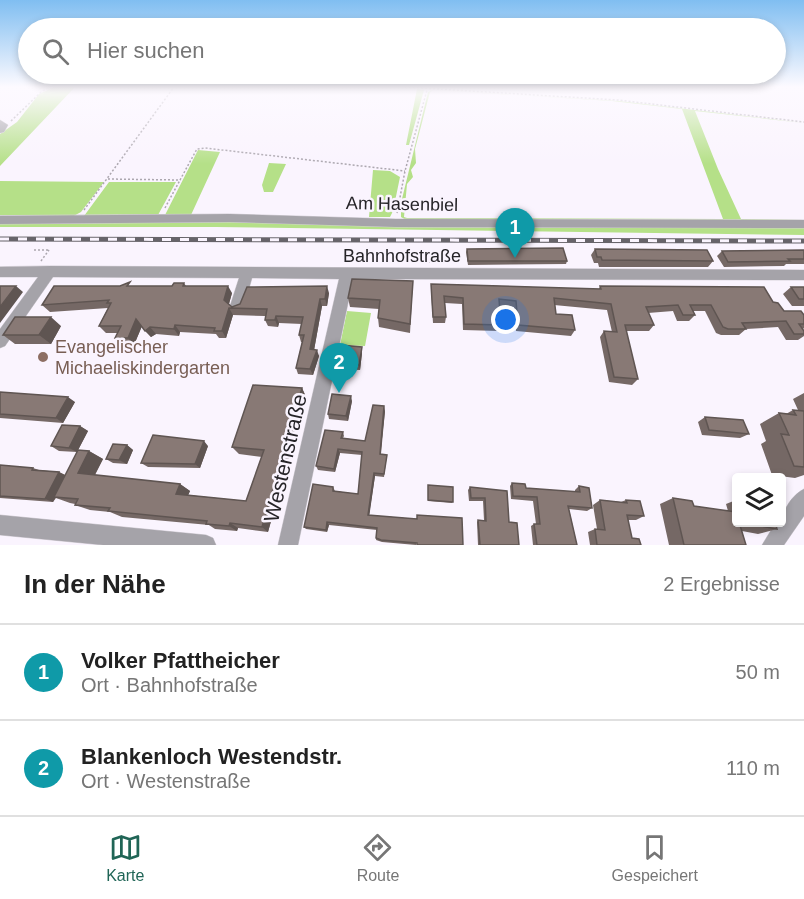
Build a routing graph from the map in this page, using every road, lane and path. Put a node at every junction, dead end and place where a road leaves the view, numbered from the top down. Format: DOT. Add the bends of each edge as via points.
graph roads {
  1 [pos="156,112"];
  2 [pos="421,112"];
  3 [pos="723,112"];
  4 [pos="804,122"];
  5 [pos="0,123"];
  6 [pos="0,130"];
  7 [pos="405,171"];
  8 [pos="108,179"];
  9 [pos="180,180"];
  10 [pos="160,218"];
  11 [pos="78,219"];
  12 [pos="0,220"];
  13 [pos="396,223"];
  14 [pos="804,224"];
  15 [pos="35,248"];
  16 [pos="49,250"];
  17 [pos="50,271"];
  18 [pos="0,272"];
  19 [pos="247,273"];
  20 [pos="347,274"];
  21 [pos="804,275"];
  22 [pos="237,306"];
  23 [pos="0,341"];
  24 [pos="804,499"];
  25 [pos="0,525"];
  26 [pos="206,545"];
  27 [pos="288,545"];
  28 [pos="772,545"];
  1 -- 8 [label="path"];
  2 -- 7 [label="path"];
  3 -- 4 [label="path"];
  5 -- 6 [label="street"];
  7 -- 9 [label="path" via="205,148 197,149"];
  7 -- 13 [label="path"];
  8 -- 9 [label="path"];
  8 -- 11 [label="path"];
  9 -- 10 [label="path"];
  10 -- 11 [label="street, Am Hasenbiel"];
  10 -- 13 [label="street, Am Hasenbiel"];
  11 -- 12 [label="street, Am Hasenbiel"];
  13 -- 14 [label="street, Am Hasenbiel"];
  15 -- 16 [label="path"];
  17 -- 18 [label="street, Bahnhofstraße"];
  17 -- 19 [label="street, Bahnhofstraße"];
  17 -- 23 [label="street"];
  19 -- 20 [label="street, Bahnhofstraße"];
  19 -- 22 [label="street"];
  20 -- 21 [label="street, Bahnhofstraße"];
  20 -- 27 [label="street, Westenstraße"];
  24 -- 28 [label="street"];
  25 -- 26 [label="street"];
}
